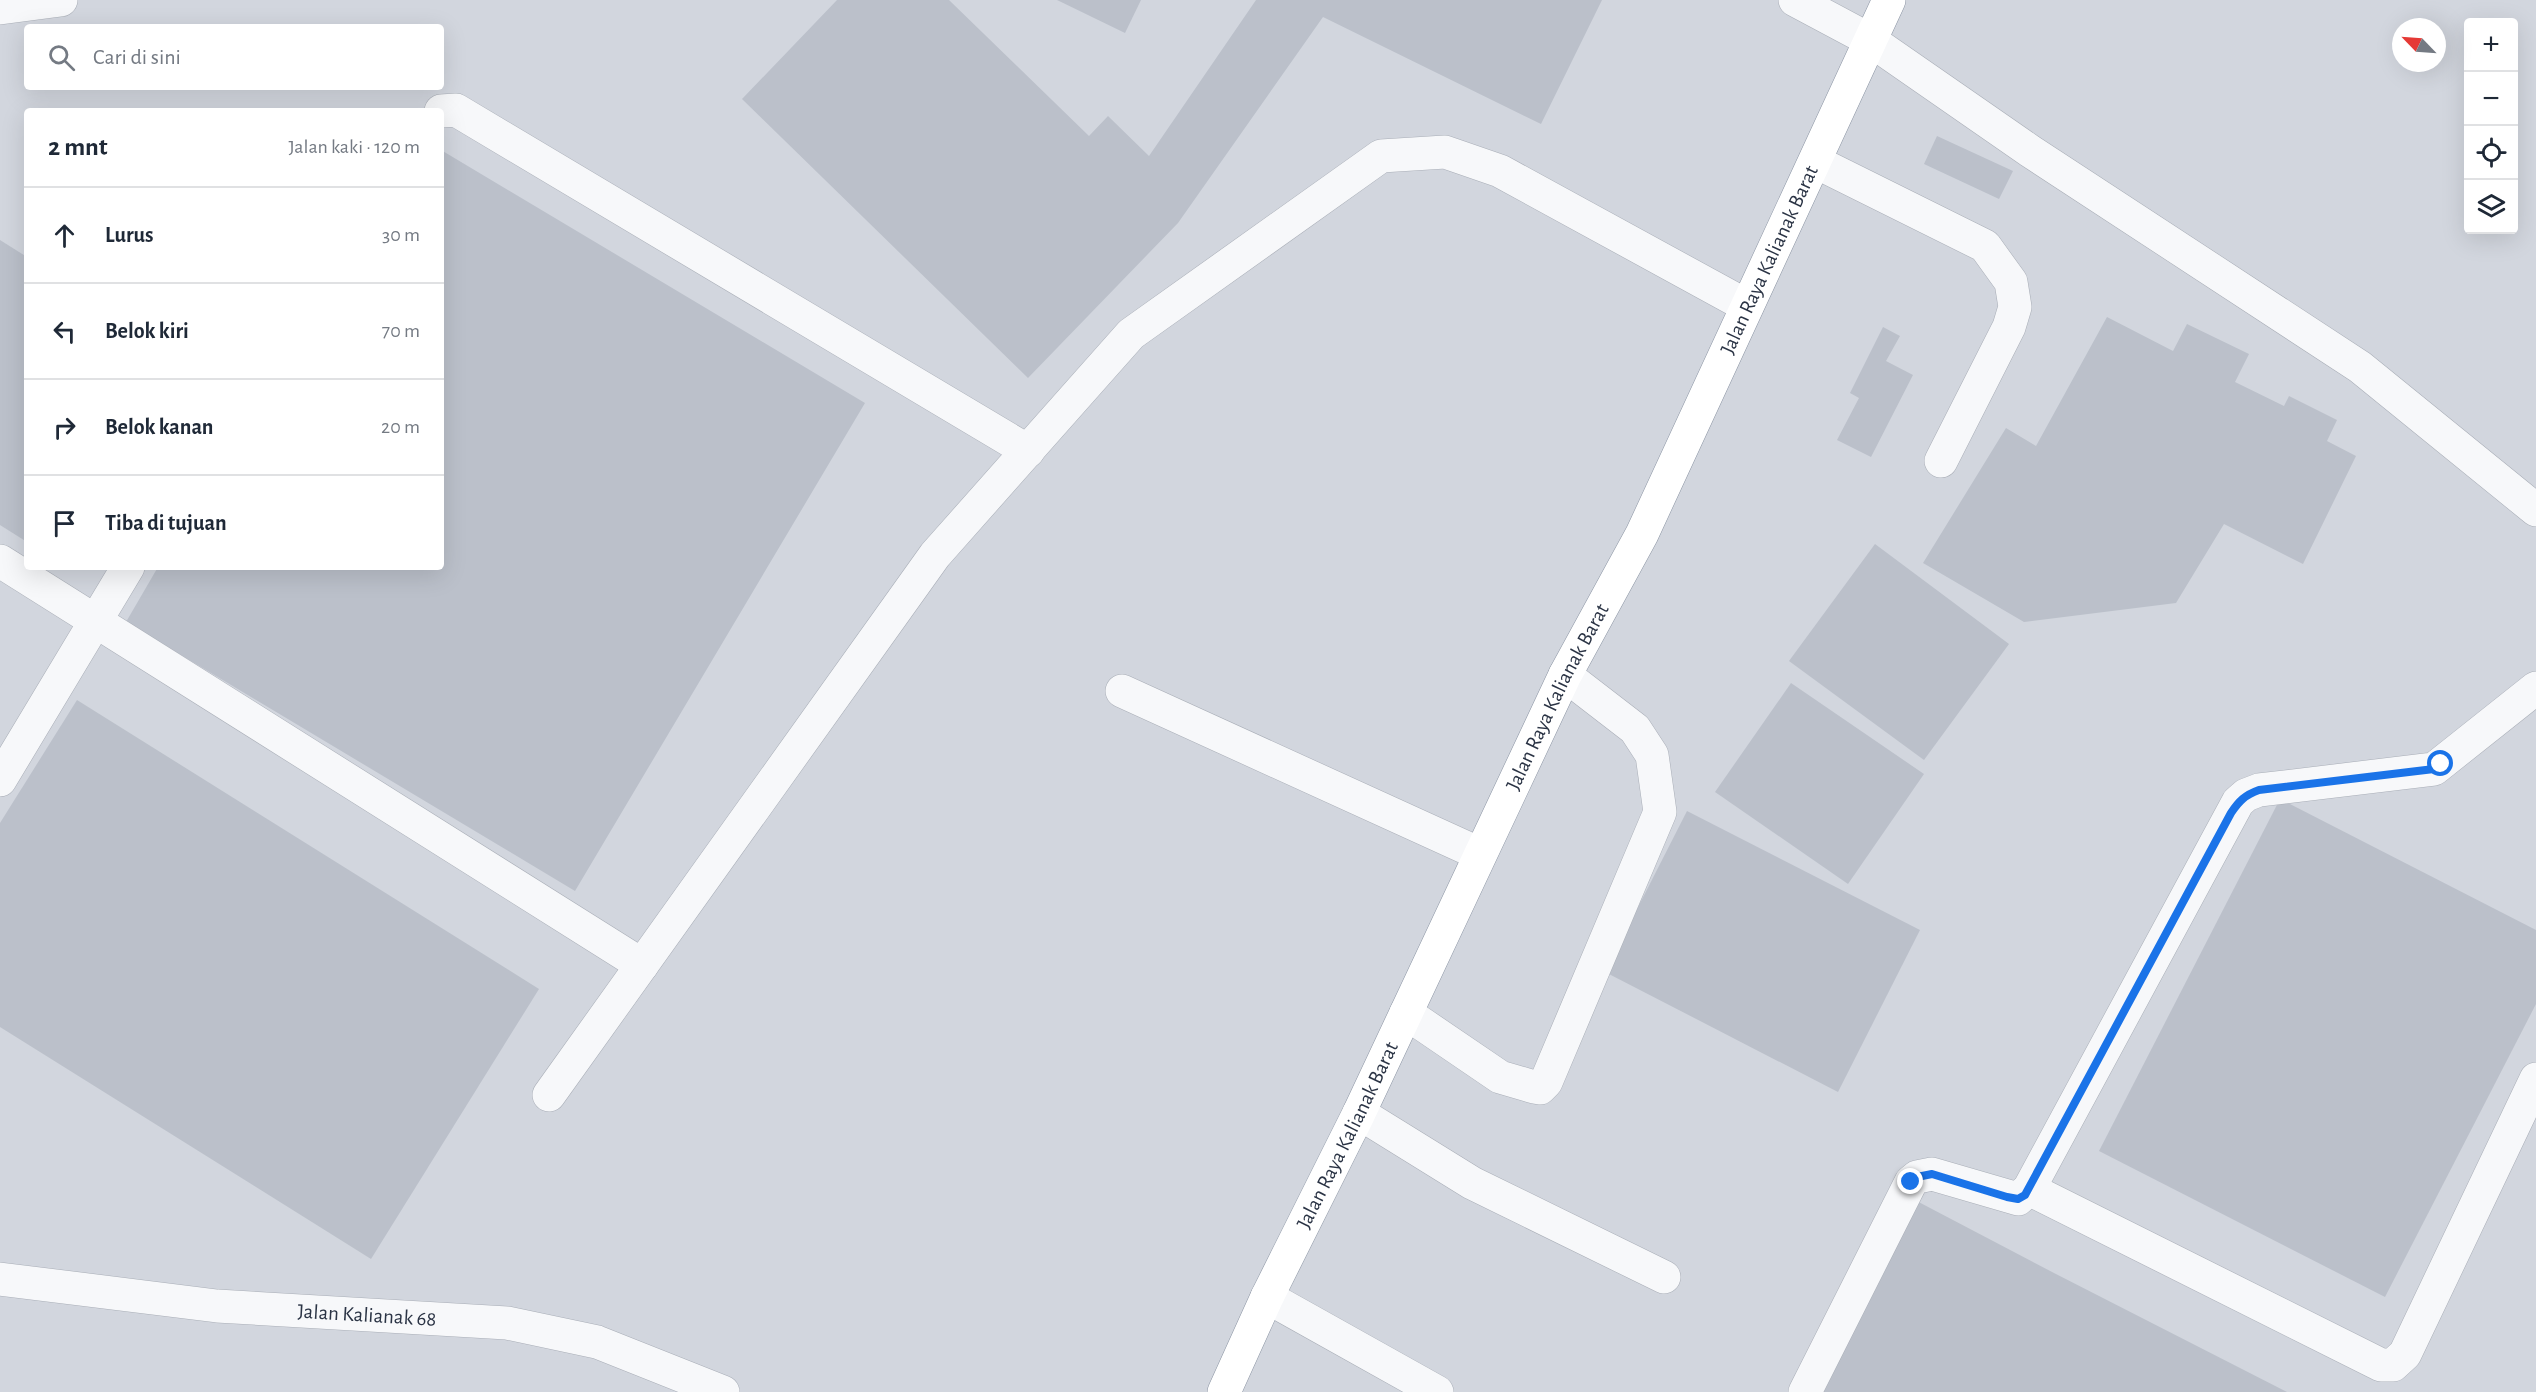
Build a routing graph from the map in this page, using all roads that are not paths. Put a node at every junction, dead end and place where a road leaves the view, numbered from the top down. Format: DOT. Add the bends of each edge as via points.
graph roads {
  1 [pos="61,0"];
  2 [pos="1795,0"];
  3 [pos="1889,0"];
  4 [pos="0,8"];
  5 [pos="1870,40"];
  6 [pos="444,111"];
  7 [pos="1816,162"];
  8 [pos="1747,306"];
  9 [pos="1028,451"];
  10 [pos="1941,461"];
  11 [pos="2536,510"];
  12 [pos="0,561"];
  13 [pos="126,570"];
  14 [pos="95,620"];
  15 [pos="1565,675"];
  16 [pos="2536,688"];
  17 [pos="1122,691"];
  18 [pos="0,780"];
  19 [pos="1480,854"];
  20 [pos="642,964"];
  21 [pos="1406,1013"];
  22 [pos="2536,1078"];
  23 [pos="549,1095"];
  24 [pos="1359,1113"];
  25 [pos="2030,1189"];
  26 [pos="1664,1277"];
  27 [pos="0,1279"];
  28 [pos="1267,1296"];
  29 [pos="723,1392"];
  30 [pos="1224,1392"];
  31 [pos="1437,1392"];
  32 [pos="1805,1392"];
  1 -- 4 [label="lane"];
  2 -- 5 [label="lane"];
  3 -- 5 [label="highway, Jalan Raya Kalianak Barat"];
  5 -- 7 [label="highway, Jalan Raya Kalianak Barat"];
  5 -- 11 [label="lane" via="2030,151 2360,367"];
  6 -- 9 [label="lane" via="456,110"];
  7 -- 8 [label="highway, Jalan Raya Kalianak Barat"];
  7 -- 10 [label="lane" via="1985,246 2011,282 2015,307 2008,327"];
  8 -- 9 [label="lane" via="1500,171 1445,152 1381,156 1131,334"];
  8 -- 15 [label="highway, Jalan Raya Kalianak Barat" via="1642,534"];
  9 -- 20 [label="lane" via="935,555"];
  12 -- 14 [label="lane"];
  13 -- 14 [label="lane"];
  14 -- 18 [label="lane"];
  14 -- 20 [label="lane"];
  15 -- 19 [label="highway, Jalan Raya Kalianak Barat"];
  15 -- 21 [label="lane" via="1635,729 1652,755 1660,812 1546,1082 1540,1088 1500,1077"];
  16 -- 25 [label="lane" via="2434,769 2259,790 2238,802"];
  17 -- 19 [label="lane"];
  19 -- 21 [label="highway, Jalan Raya Kalianak Barat"];
  20 -- 23 [label="lane"];
  21 -- 24 [label="highway, Jalan Raya Kalianak Barat"];
  22 -- 25 [label="lane" via="2405,1354 2393,1365 2381,1365"];
  24 -- 26 [label="lane" via="1472,1183"];
  24 -- 28 [label="highway, Jalan Raya Kalianak Barat"];
  25 -- 32 [label="lane" via="2018,1199 1932,1174 1911,1182"];
  27 -- 29 [label="lane, Jalan Kalianak 68" via="217,1306 507,1323 597,1342"];
  28 -- 30 [label="highway, Jalan Raya Kalianak Barat"];
  28 -- 31 [label="lane"];
}
